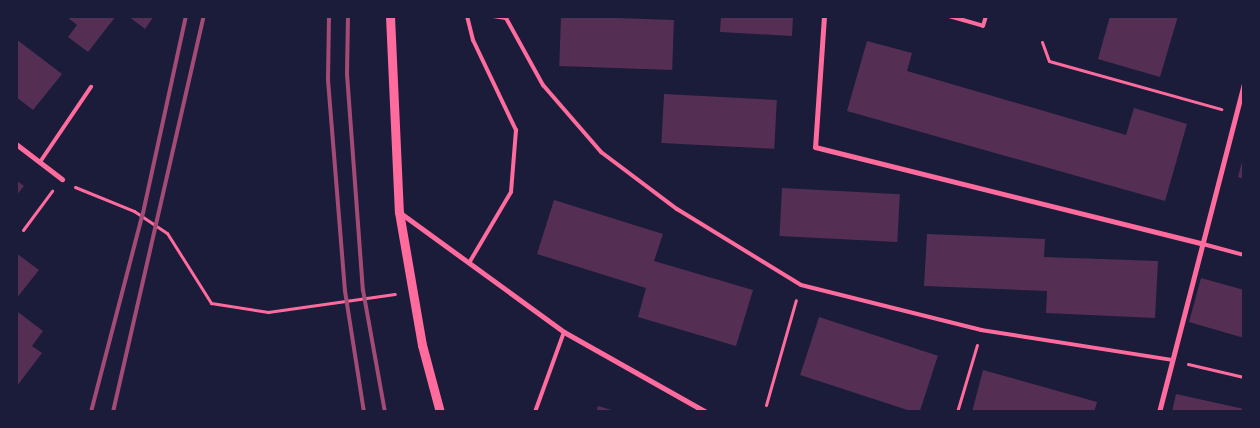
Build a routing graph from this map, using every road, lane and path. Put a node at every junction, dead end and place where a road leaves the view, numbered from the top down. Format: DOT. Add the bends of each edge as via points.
graph roads {
  1 [pos="390,16"];
  2 [pos="467,16"];
  3 [pos="493,16"];
  4 [pos="824,16"];
  5 [pos="949,16"];
  6 [pos="986,16"];
  7 [pos="1042,42"];
  8 [pos="1244,83"];
  9 [pos="92,87"];
  10 [pos="1236,114"];
  11 [pos="16,144"];
  12 [pos="40,162"];
  13 [pos="62,179"];
  14 [pos="399,212"];
  15 [pos="23,230"];
  16 [pos="1202,244"];
  17 [pos="1244,255"];
  18 [pos="469,263"];
  19 [pos="801,285"];
  20 [pos="413,292"];
  21 [pos="981,330"];
  22 [pos="564,332"];
  23 [pos="1172,360"];
  24 [pos="1244,377"];
  25 [pos="766,405"];
  26 [pos="440,412"];
  27 [pos="535,412"];
  28 [pos="706,412"];
  29 [pos="957,412"];
  30 [pos="1159,412"];
  1 -- 14 [label="street"];
  2 -- 18 [label="lane" via="473,40 516,130 510,192"];
  3 -- 19 [label="lane" via="506,18 543,85 601,152 677,210"];
  4 -- 16 [label="street" via="815,147"];
  5 -- 6 [label="lane" via="983,26"];
  7 -- 10 [label="path" via="1050,61"];
  8 -- 10 [label="street"];
  9 -- 12 [label="lane"];
  10 -- 16 [label="street"];
  11 -- 12 [label="street"];
  12 -- 13 [label="street"];
  13 -- 15 [label="path"];
  13 -- 20 [label="path" via="88,195 134,211 166,233 211,303 268,312"];
  14 -- 18 [label="street"];
  14 -- 20 [label="street"];
  16 -- 17 [label="lane"];
  16 -- 23 [label="street"];
  18 -- 22 [label="street"];
  19 -- 21 [label="lane"];
  19 -- 25 [label="path"];
  20 -- 26 [label="street"];
  21 -- 23 [label="lane"];
  21 -- 29 [label="path"];
  22 -- 27 [label="lane"];
  22 -- 28 [label="street"];
  23 -- 24 [label="path"];
  23 -- 30 [label="street"];
}
